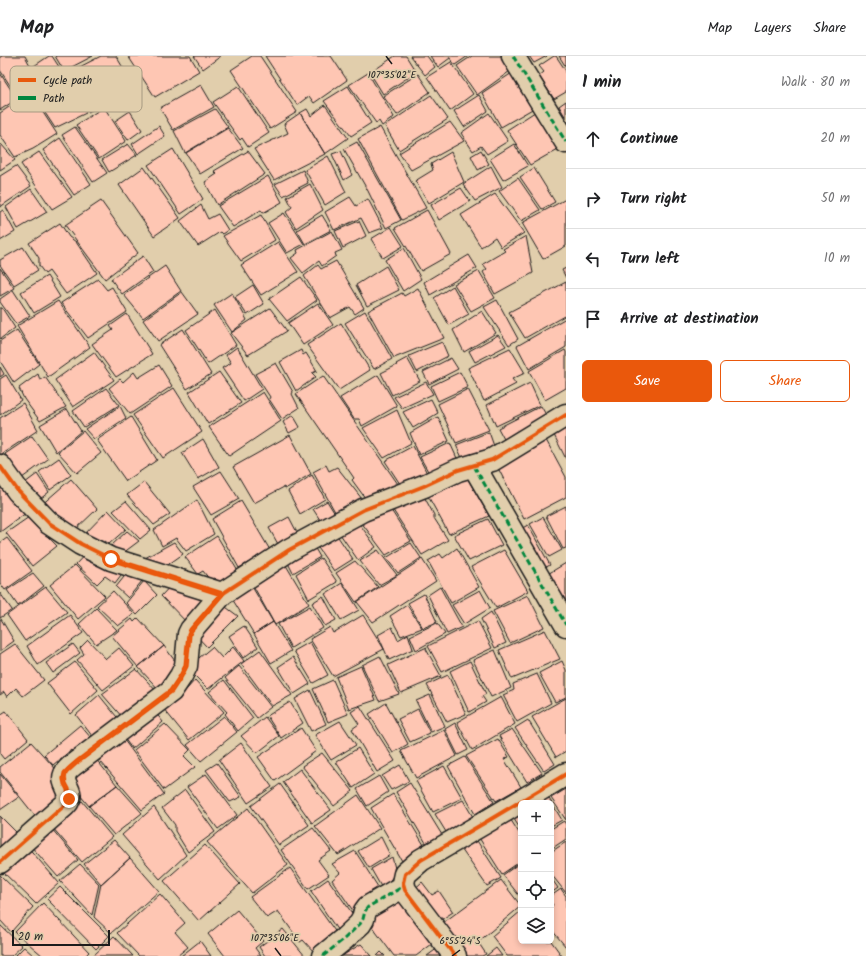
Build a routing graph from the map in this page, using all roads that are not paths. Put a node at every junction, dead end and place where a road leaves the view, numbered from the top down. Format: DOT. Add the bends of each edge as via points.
graph roads {
  1 [pos="514,56"];
  2 [pos="566,142"];
  3 [pos="566,414"];
  4 [pos="0,466"];
  5 [pos="474,466"];
  6 [pos="222,594"];
  7 [pos="566,625"];
  8 [pos="566,774"];
  9 [pos="0,862"];
  10 [pos="404,886"];
  11 [pos="323,956"];
  12 [pos="455,956"];
  1 -- 2 [label="street"];
  3 -- 5 [label="street" via="492,460"];
  4 -- 6 [label="street" via="18,491 49,523 81,544 111,559"];
  5 -- 6 [label="street" via="458,470 363,510 289,550"];
  5 -- 7 [label="street"];
  6 -- 9 [label="street" via="191,630 186,666 171,691 65,773 64,779 69,794 65,805"];
  8 -- 10 [label="street" via="421,860 405,874"];
  10 -- 11 [label="street" via="368,907 360,924"];
  10 -- 12 [label="street"];
}
